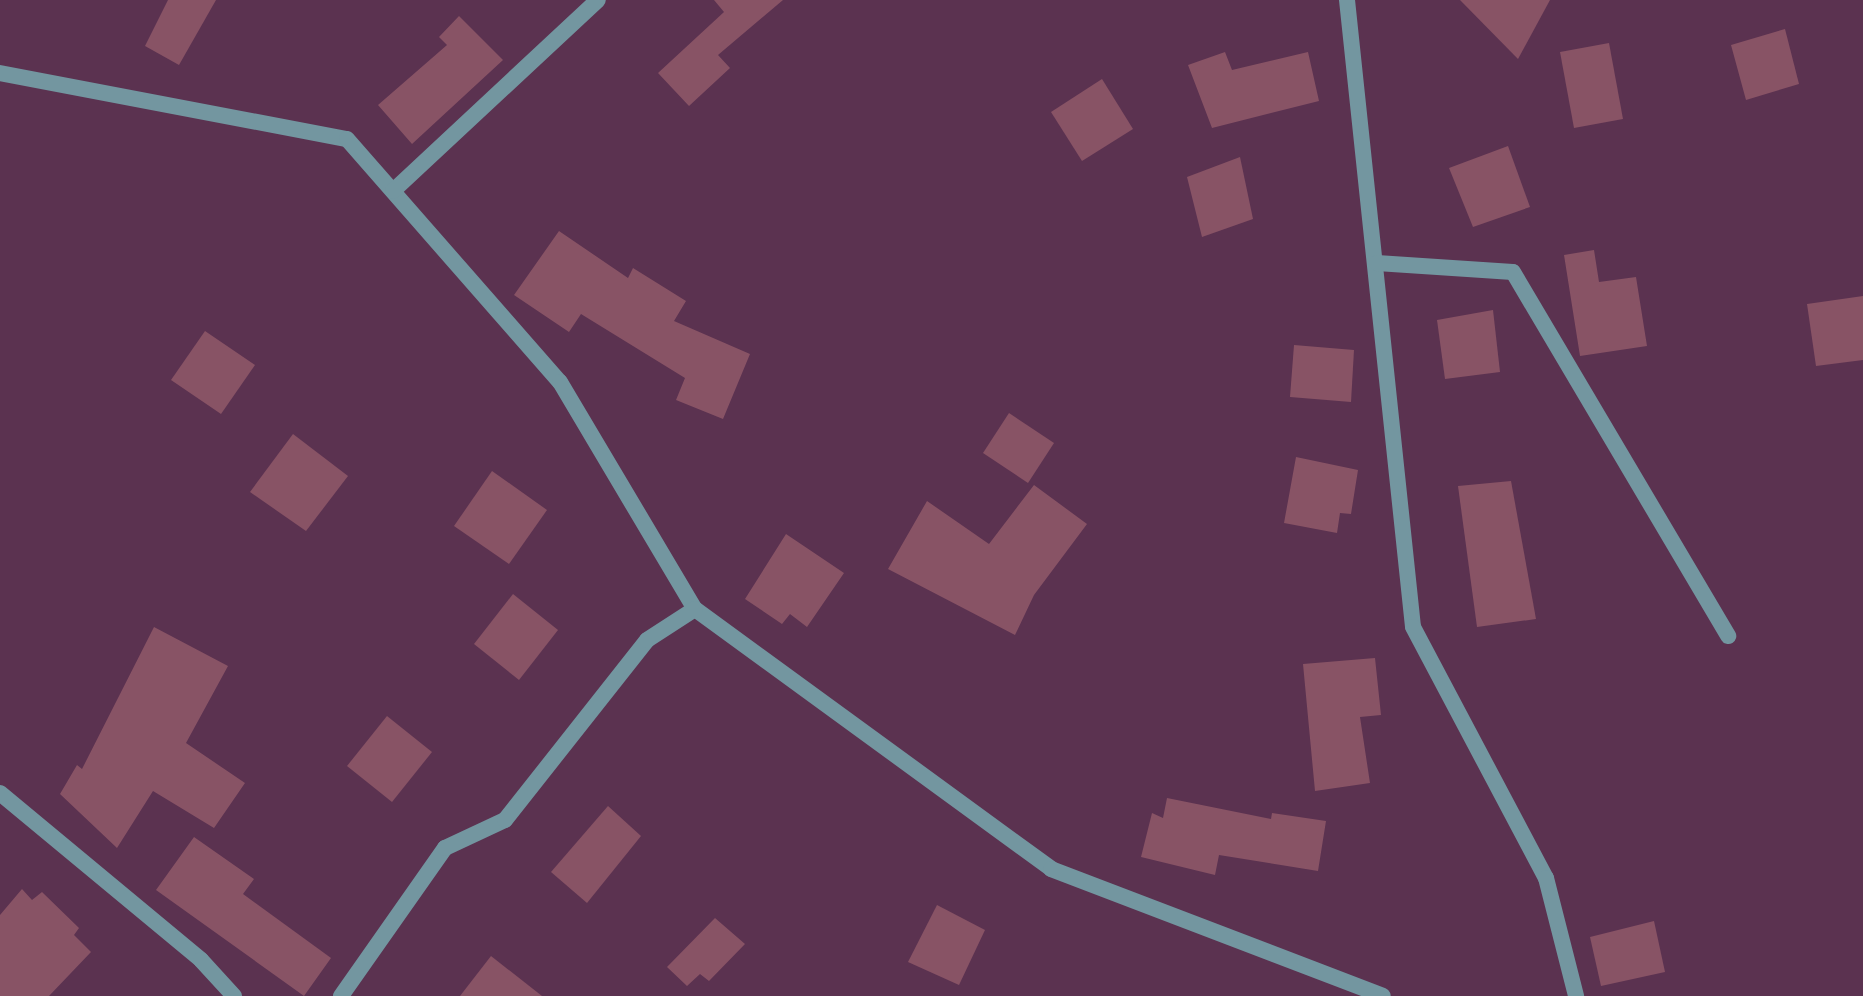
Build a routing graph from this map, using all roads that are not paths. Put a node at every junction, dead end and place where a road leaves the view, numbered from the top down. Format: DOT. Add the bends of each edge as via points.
graph roads {
  1 [pos="598,0"];
  2 [pos="1347,0"];
  3 [pos="0,73"];
  4 [pos="393,191"];
  5 [pos="1377,263"];
  6 [pos="695,609"];
  7 [pos="1728,636"];
  8 [pos="0,793"];
  9 [pos="234,996"];
  10 [pos="341,996"];
  11 [pos="1383,996"];
  12 [pos="1576,996"];
  1 -- 4 [label="street"];
  2 -- 5 [label="street"];
  3 -- 4 [label="street" via="347,139"];
  4 -- 6 [label="street" via="560,382"];
  5 -- 7 [label="street" via="1513,272"];
  5 -- 12 [label="street" via="1413,627 1546,878"];
  6 -- 10 [label="street" via="647,640 505,820 445,848"];
  6 -- 11 [label="street" via="1051,869"];
  8 -- 9 [label="street" via="201,960"];
}
